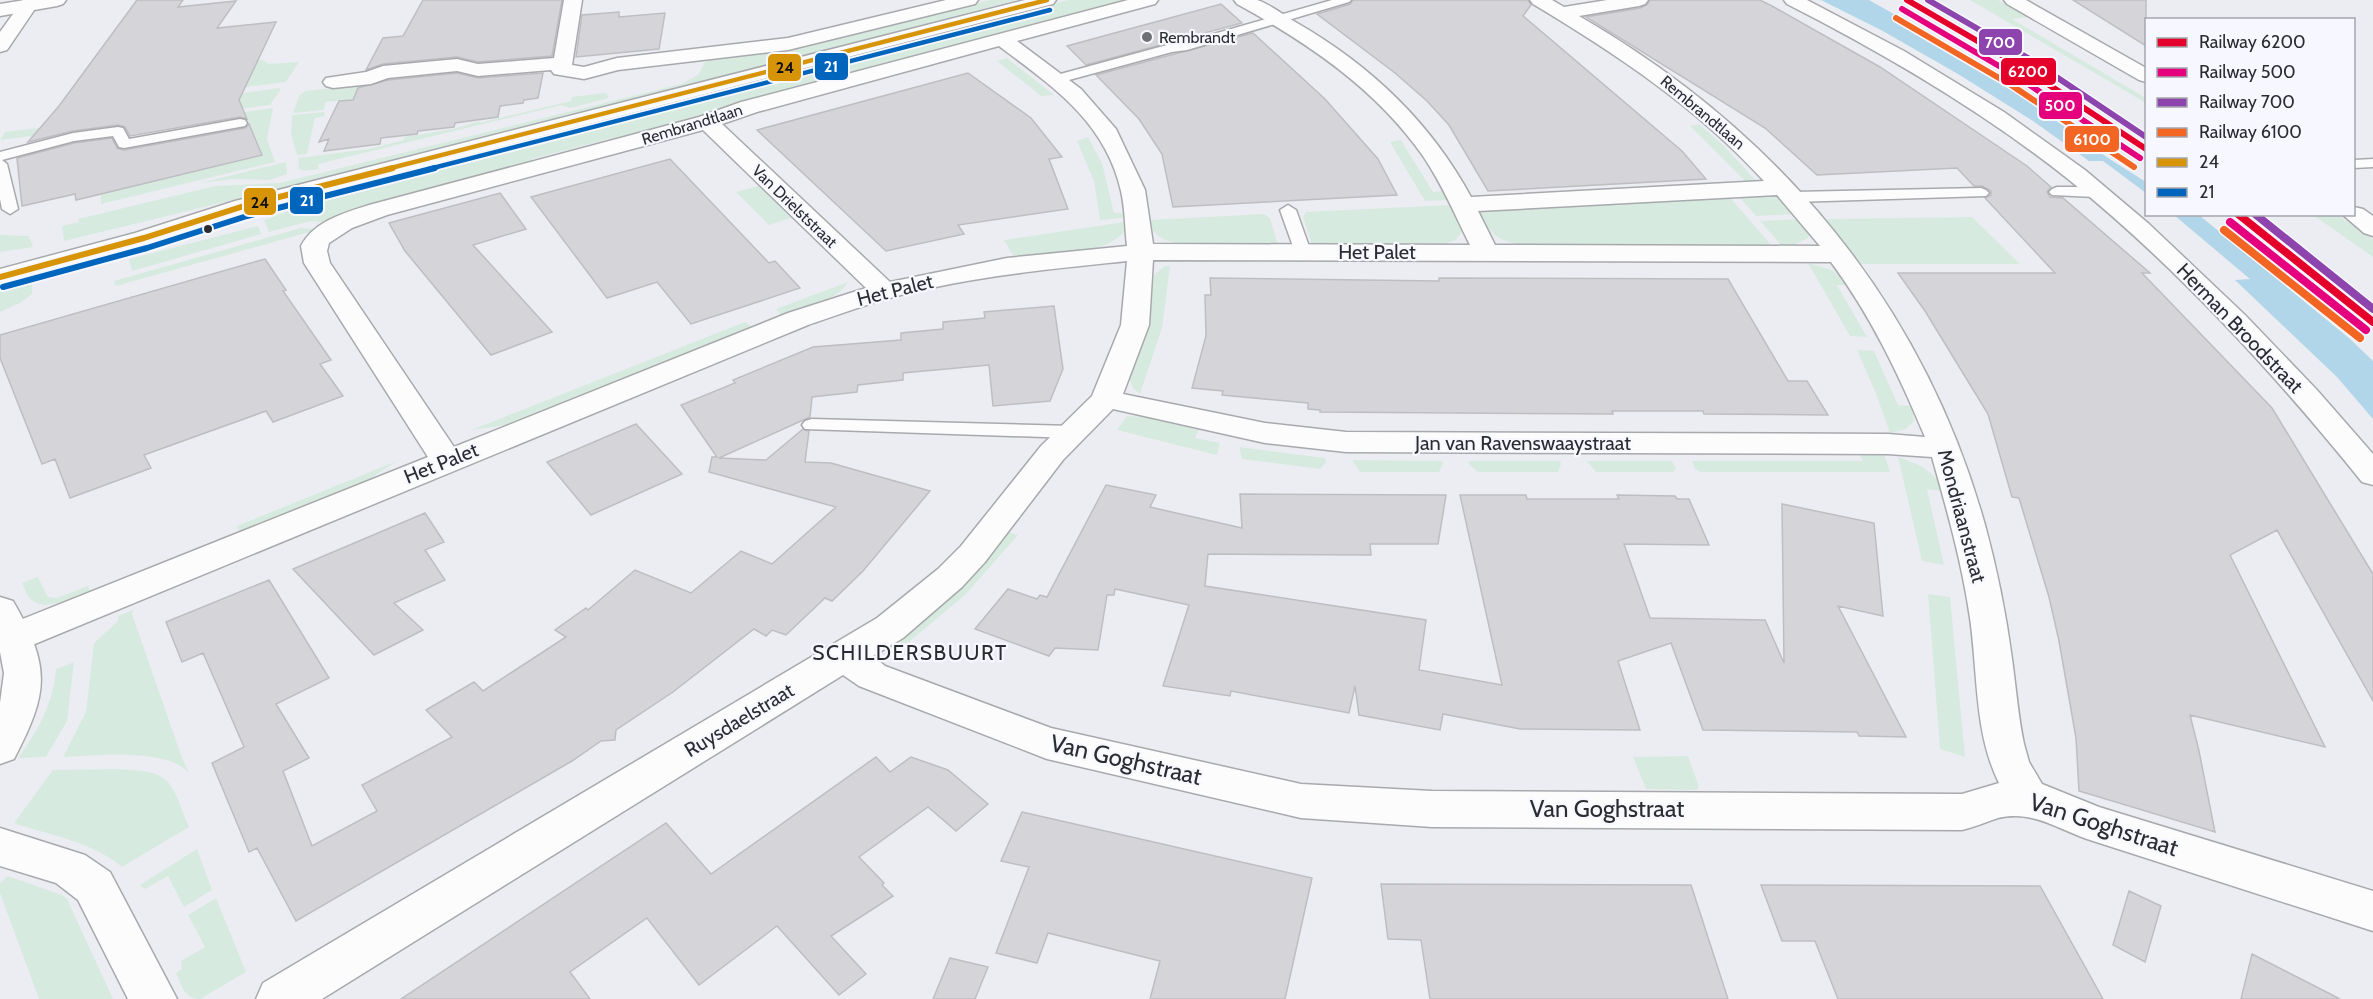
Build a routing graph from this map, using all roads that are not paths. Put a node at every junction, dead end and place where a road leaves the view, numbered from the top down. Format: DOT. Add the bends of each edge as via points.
graph roads {
  1 [pos="57,0"];
  2 [pos="573,0"];
  3 [pos="969,0"];
  4 [pos="1047,0"];
  5 [pos="1149,0"];
  6 [pos="1243,0"];
  7 [pos="1345,0"];
  8 [pos="1539,0"];
  9 [pos="1638,0"];
  10 [pos="1793,0"];
  11 [pos="2013,0"];
  12 [pos="30,3"];
  13 [pos="0,10"];
  14 [pos="1563,13"];
  15 [pos="1279,19"];
  16 [pos="1003,40"];
  17 [pos="0,46"];
  18 [pos="563,63"];
  19 [pos="2145,75"];
  20 [pos="1058,79"];
  21 [pos="333,82"];
  22 [pos="706,122"];
  23 [pos="240,123"];
  24 [pos="0,156"];
  25 [pos="2373,163"];
  26 [pos="0,164"];
  27 [pos="2355,164"];
  28 [pos="1790,192"];
  29 [pos="2057,192"];
  30 [pos="2096,192"];
  31 [pos="1981,193"];
  32 [pos="1463,205"];
  33 [pos="244,206"];
  34 [pos="10,209"];
  35 [pos="1288,210"];
  36 [pos="2355,215"];
  37 [pos="2373,228"];
  38 [pos="1141,252"];
  39 [pos="1303,252"];
  40 [pos="1486,252"];
  41 [pos="1841,254"];
  42 [pos="0,260"];
  43 [pos="0,277"];
  44 [pos="884,291"];
  45 [pos="1106,399"];
  46 [pos="812,425"];
  47 [pos="1072,432"];
  48 [pos="1945,448"];
  49 [pos="447,460"];
  50 [pos="2373,475"];
  51 [pos="6,624"];
  52 [pos="845,656"];
  53 [pos="0,748"];
  54 [pos="2028,798"];
  55 [pos="0,847"];
  56 [pos="2373,911"];
  57 [pos="153,999"];
  58 [pos="280,999"];
  1 -- 12 [label="street"];
  2 -- 18 [label="street"];
  3 -- 18 [label="street" via="788,45 617,64 584,73 561,70"];
  4 -- 33 [label="street"];
  5 -- 16 [label="street, Rembrandtlaan"];
  6 -- 15 [label="street"];
  7 -- 15 [label="lane"];
  8 -- 14 [label="street, Rembrandtlaan"];
  9 -- 14 [label="street"];
  10 -- 30 [label="street, Herman Broodstraat" via="1953,89 2059,161"];
  11 -- 19 [label="street"];
  12 -- 13 [label="street"];
  12 -- 17 [label="street"];
  14 -- 28 [label="street, Rembrandtlaan" via="1685,93"];
  15 -- 20 [label="lane"];
  15 -- 32 [label="street" via="1336,57 1396,109 1431,151"];
  16 -- 20 [label="street, Ruysdaelstraat"];
  16 -- 22 [label="street, Rembrandtlaan" via="749,107"];
  18 -- 21 [label="street" via="478,70 457,65 383,72 371,78"];
  20 -- 38 [label="street, Ruysdaelstraat" via="1093,112 1119,156 1133,190"];
  22 -- 44 [label="street, Van Drielststraat"];
  22 -- 49 [label="street, Rembrandtlaan" via="378,210 352,219 315,243 317,263"];
  23 -- 24 [label="lane" via="124,144 118,131 74,137"];
  25 -- 27 [label="lane"];
  26 -- 34 [label="lane"];
  28 -- 31 [label="lane"];
  28 -- 32 [label="street"];
  28 -- 41 [label="street, Rembrandtlaan"];
  29 -- 30 [label="lane"];
  30 -- 50 [label="street, Herman Broodstraat" via="2163,249 2272,356"];
  32 -- 40 [label="street"];
  33 -- 42 [label="street"];
  33 -- 43 [label="street"];
  35 -- 39 [label="lane"];
  36 -- 37 [label="street"];
  38 -- 39 [label="street, Het Palet"];
  38 -- 44 [label="street, Het Palet" via="1007,266"];
  38 -- 45 [label="street, Ruysdaelstraat" via="1135,325"];
  39 -- 40 [label="street, Het Palet"];
  40 -- 41 [label="street, Het Palet"];
  41 -- 48 [label="street, Mondriaanstraat" via="1903,354"];
  44 -- 49 [label="street, Het Palet" via="798,319"];
  45 -- 47 [label="street, Ruysdaelstraat"];
  45 -- 48 [label="street, Jan van Ravenswaaystraat" via="1265,433 1346,442 1888,444"];
  46 -- 47 [label="lane"];
  47 -- 52 [label="street, Ruysdaelstraat" via="974,554 950,578 890,628"];
  48 -- 54 [label="street, Mondriaanstraat" via="1958,483 1986,606 2005,748"];
  49 -- 51 [label="street, Het Palet"];
  51 -- 53 [label="street" via="22,663 20,699"];
  52 -- 54 [label="street, Van Goghstraat" via="872,676 1047,743 1301,801 1421,809 1962,812 1995,801"];
  52 -- 58 [label="street, Ruysdaelstraat"];
  54 -- 56 [label="street, Van Goghstraat" via="2060,806 2088,821"];
  55 -- 57 [label="street" via="70,868 94,886"];
}
